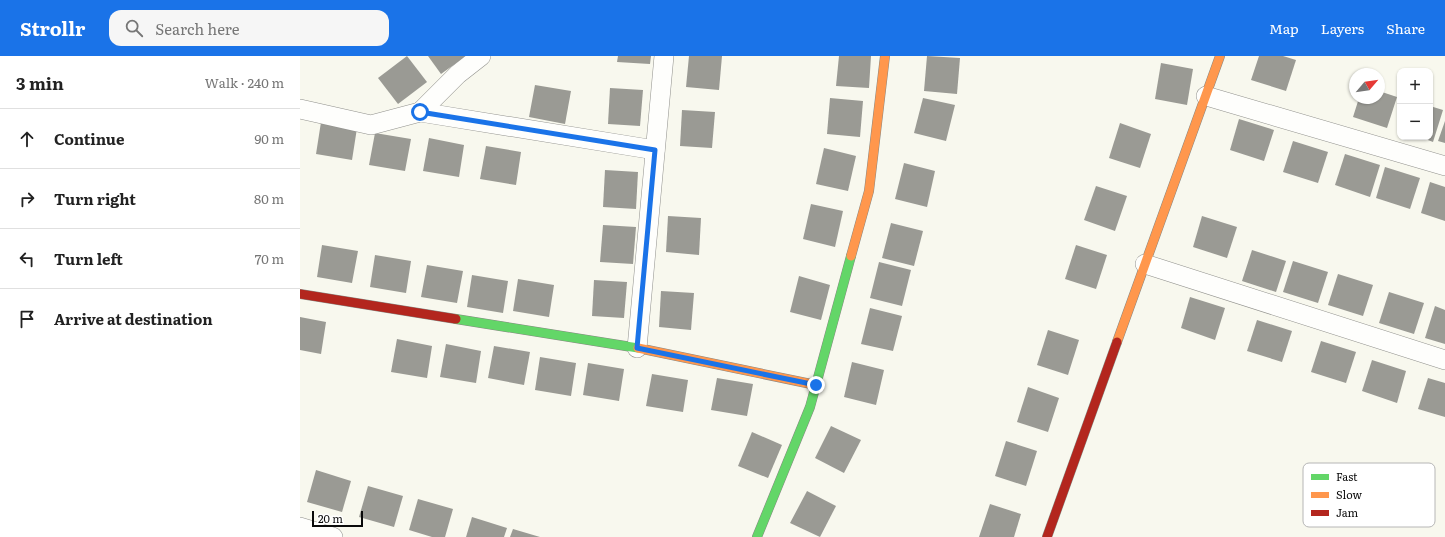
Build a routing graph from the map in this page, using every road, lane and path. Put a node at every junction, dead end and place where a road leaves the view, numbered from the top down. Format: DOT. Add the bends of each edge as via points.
graph roads {
  1 [pos="481,56"];
  2 [pos="664,56"];
  3 [pos="885,56"];
  4 [pos="1220,56"];
  5 [pos="1206,96"];
  6 [pos="300,109"];
  7 [pos="420,112"];
  8 [pos="655,150"];
  9 [pos="1445,166"];
  10 [pos="1145,264"];
  11 [pos="300,294"];
  12 [pos="637,348"];
  13 [pos="1445,360"];
  14 [pos="816,385"];
  15 [pos="300,527"];
  16 [pos="333,537"];
  17 [pos="757,537"];
  18 [pos="1047,537"];
  1 -- 7 [label="street" via="458,74"];
  2 -- 8 [label="street"];
  3 -- 14 [label="street" via="869,191"];
  4 -- 5 [label="street"];
  5 -- 9 [label="street"];
  5 -- 10 [label="street"];
  6 -- 7 [label="street" via="371,125"];
  7 -- 8 [label="street"];
  8 -- 12 [label="street"];
  10 -- 13 [label="street"];
  10 -- 18 [label="street"];
  11 -- 12 [label="street"];
  12 -- 14 [label="street"];
  14 -- 17 [label="street" via="810,407"];
  15 -- 16 [label="street"];
}
